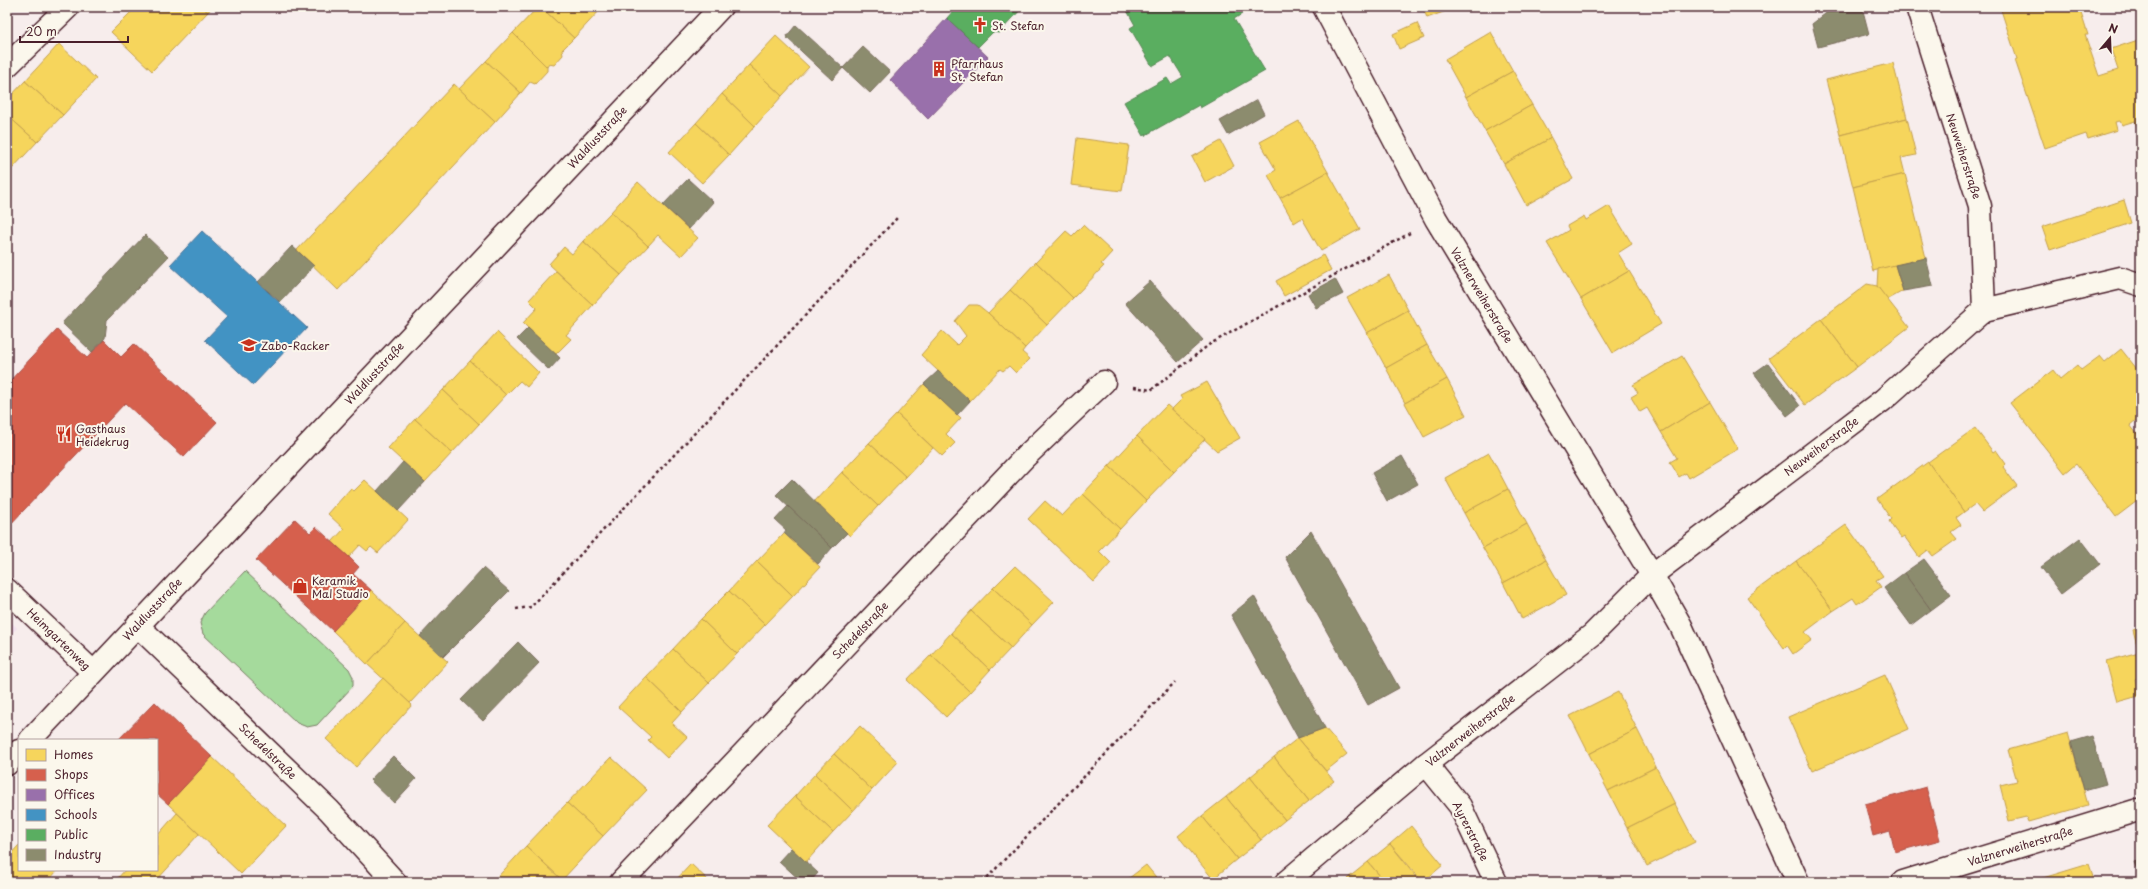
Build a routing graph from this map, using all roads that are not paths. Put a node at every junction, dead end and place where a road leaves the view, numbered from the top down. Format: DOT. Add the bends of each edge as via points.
graph roads {
  1 [pos="68,7"];
  2 [pos="721,7"];
  3 [pos="1324,7"];
  4 [pos="1917,7"];
  5 [pos="7,66"];
  6 [pos="2141,284"];
  7 [pos="1984,310"];
  8 [pos="1104,382"];
  9 [pos="1652,575"];
  10 [pos="7,590"];
  11 [pos="137,625"];
  12 [pos="93,672"];
  13 [pos="31,739"];
  14 [pos="18,752"];
  15 [pos="7,764"];
  16 [pos="1426,764"];
  17 [pos="2138,810"];
  18 [pos="395,882"];
  19 [pos="621,882"];
  20 [pos="1286,882"];
  21 [pos="1496,882"];
  22 [pos="1798,882"];
  23 [pos="1903,882"];
  1 -- 5 [label="street"];
  2 -- 11 [label="street, Waldluststraße"];
  3 -- 9 [label="street, Valznerweiherstraße" via="1436,219"];
  4 -- 7 [label="street, Neuweiherstraße" via="1980,206"];
  6 -- 7 [label="street, Neuweiherstraße" via="2120,278"];
  7 -- 9 [label="street, Neuweiherstraße" via="1883,400"];
  8 -- 19 [label="street, Schedelstraße" via="1025,457"];
  9 -- 16 [label="street, Valznerweiherstraße" via="1592,635"];
  9 -- 22 [label="street, Valznerweiherstraße" via="1681,626"];
  10 -- 12 [label="street, Heimgartenweg"];
  11 -- 12 [label="street, Waldluststraße"];
  11 -- 18 [label="street, Schedelstraße" via="329,810"];
  12 -- 13 [label="street, Waldluststraße"];
  14 -- 15 [label="street"];
  16 -- 20 [label="street, Valznerweiherstraße"];
  16 -- 21 [label="street, Ayrerstraße" via="1460,806"];
  17 -- 23 [label="street, Valznerweiherstraße"];
}
